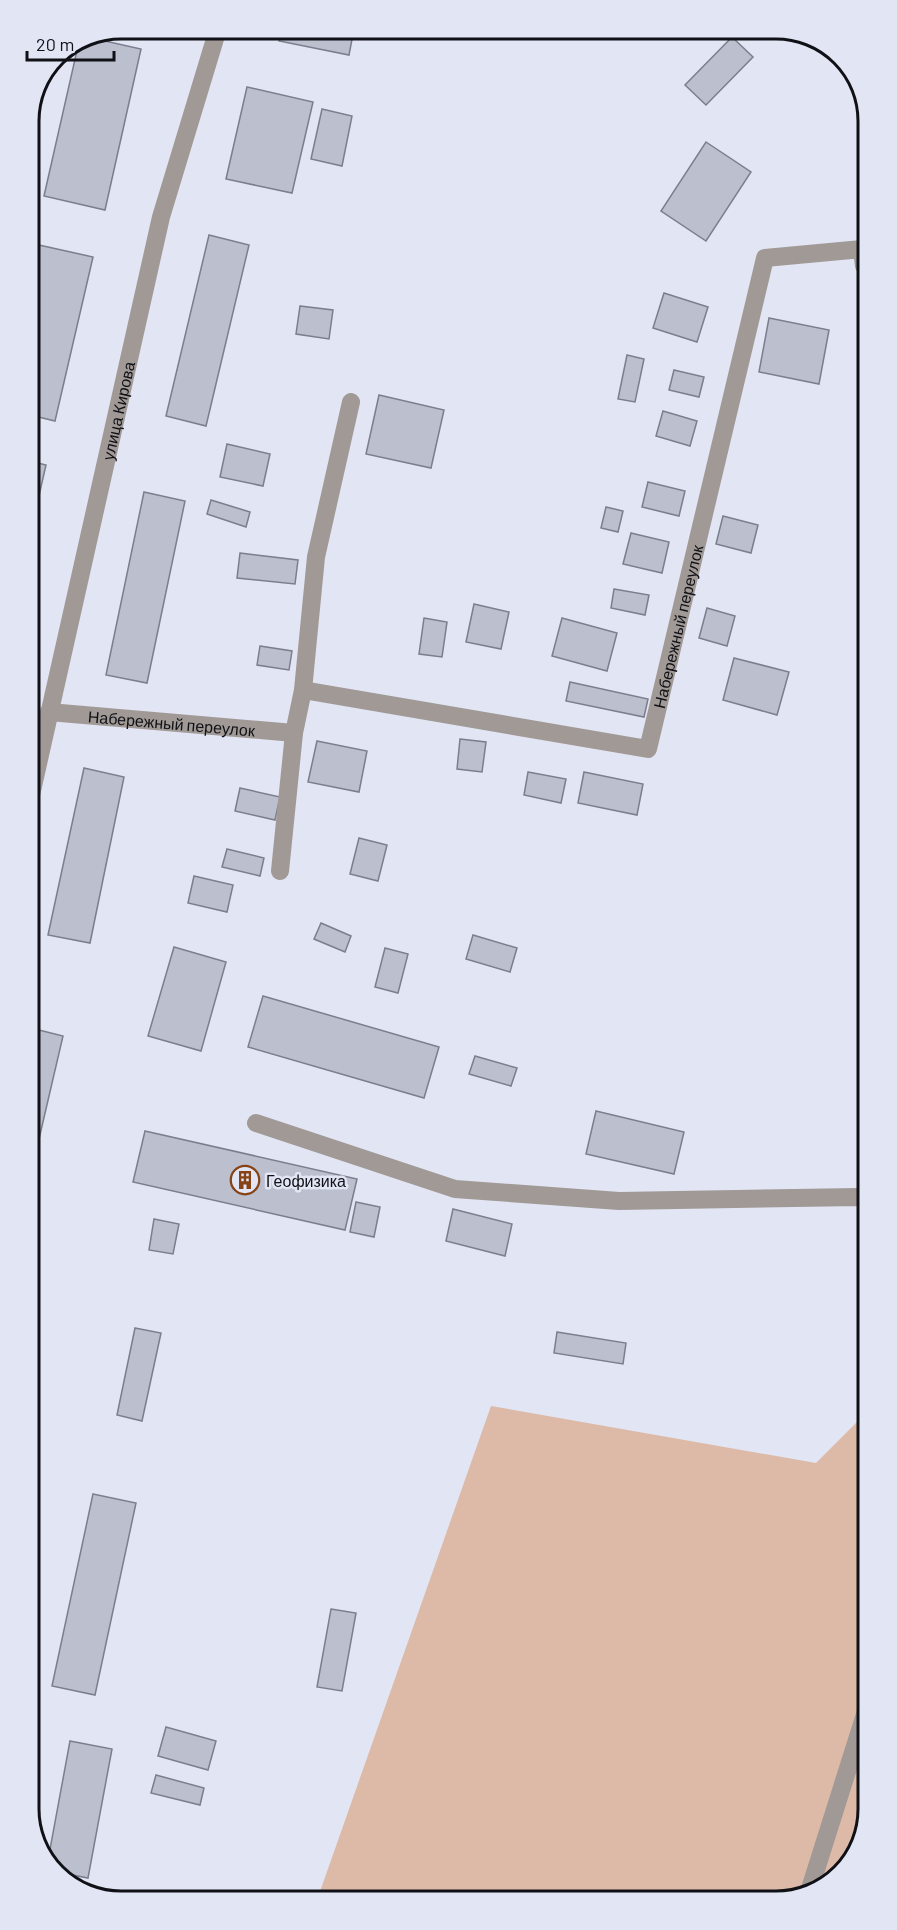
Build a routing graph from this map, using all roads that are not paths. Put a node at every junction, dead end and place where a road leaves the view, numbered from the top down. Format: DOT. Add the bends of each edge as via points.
graph roads {
  1 [pos="215,39"];
  2 [pos="858,258"];
  3 [pos="351,402"];
  4 [pos="303,690"];
  5 [pos="49,712"];
  6 [pos="294,733"];
  7 [pos="39,750"];
  8 [pos="280,871"];
  9 [pos="256,1123"];
  10 [pos="858,1197"];
  11 [pos="858,1736"];
  12 [pos="811,1884"];
  1 -- 5 [label="street, улица Кирова" via="161,217"];
  2 -- 4 [label="street, Набережный переулок" via="765,258 648,749"];
  3 -- 4 [label="street" via="316,556"];
  4 -- 6 [label="street"];
  5 -- 6 [label="street, Набережный переулок"];
  5 -- 7 [label="street, улица Кирова"];
  6 -- 8 [label="street"];
  9 -- 10 [label="street" via="454,1189 619,1201"];
  11 -- 12 [label="street"];
}
